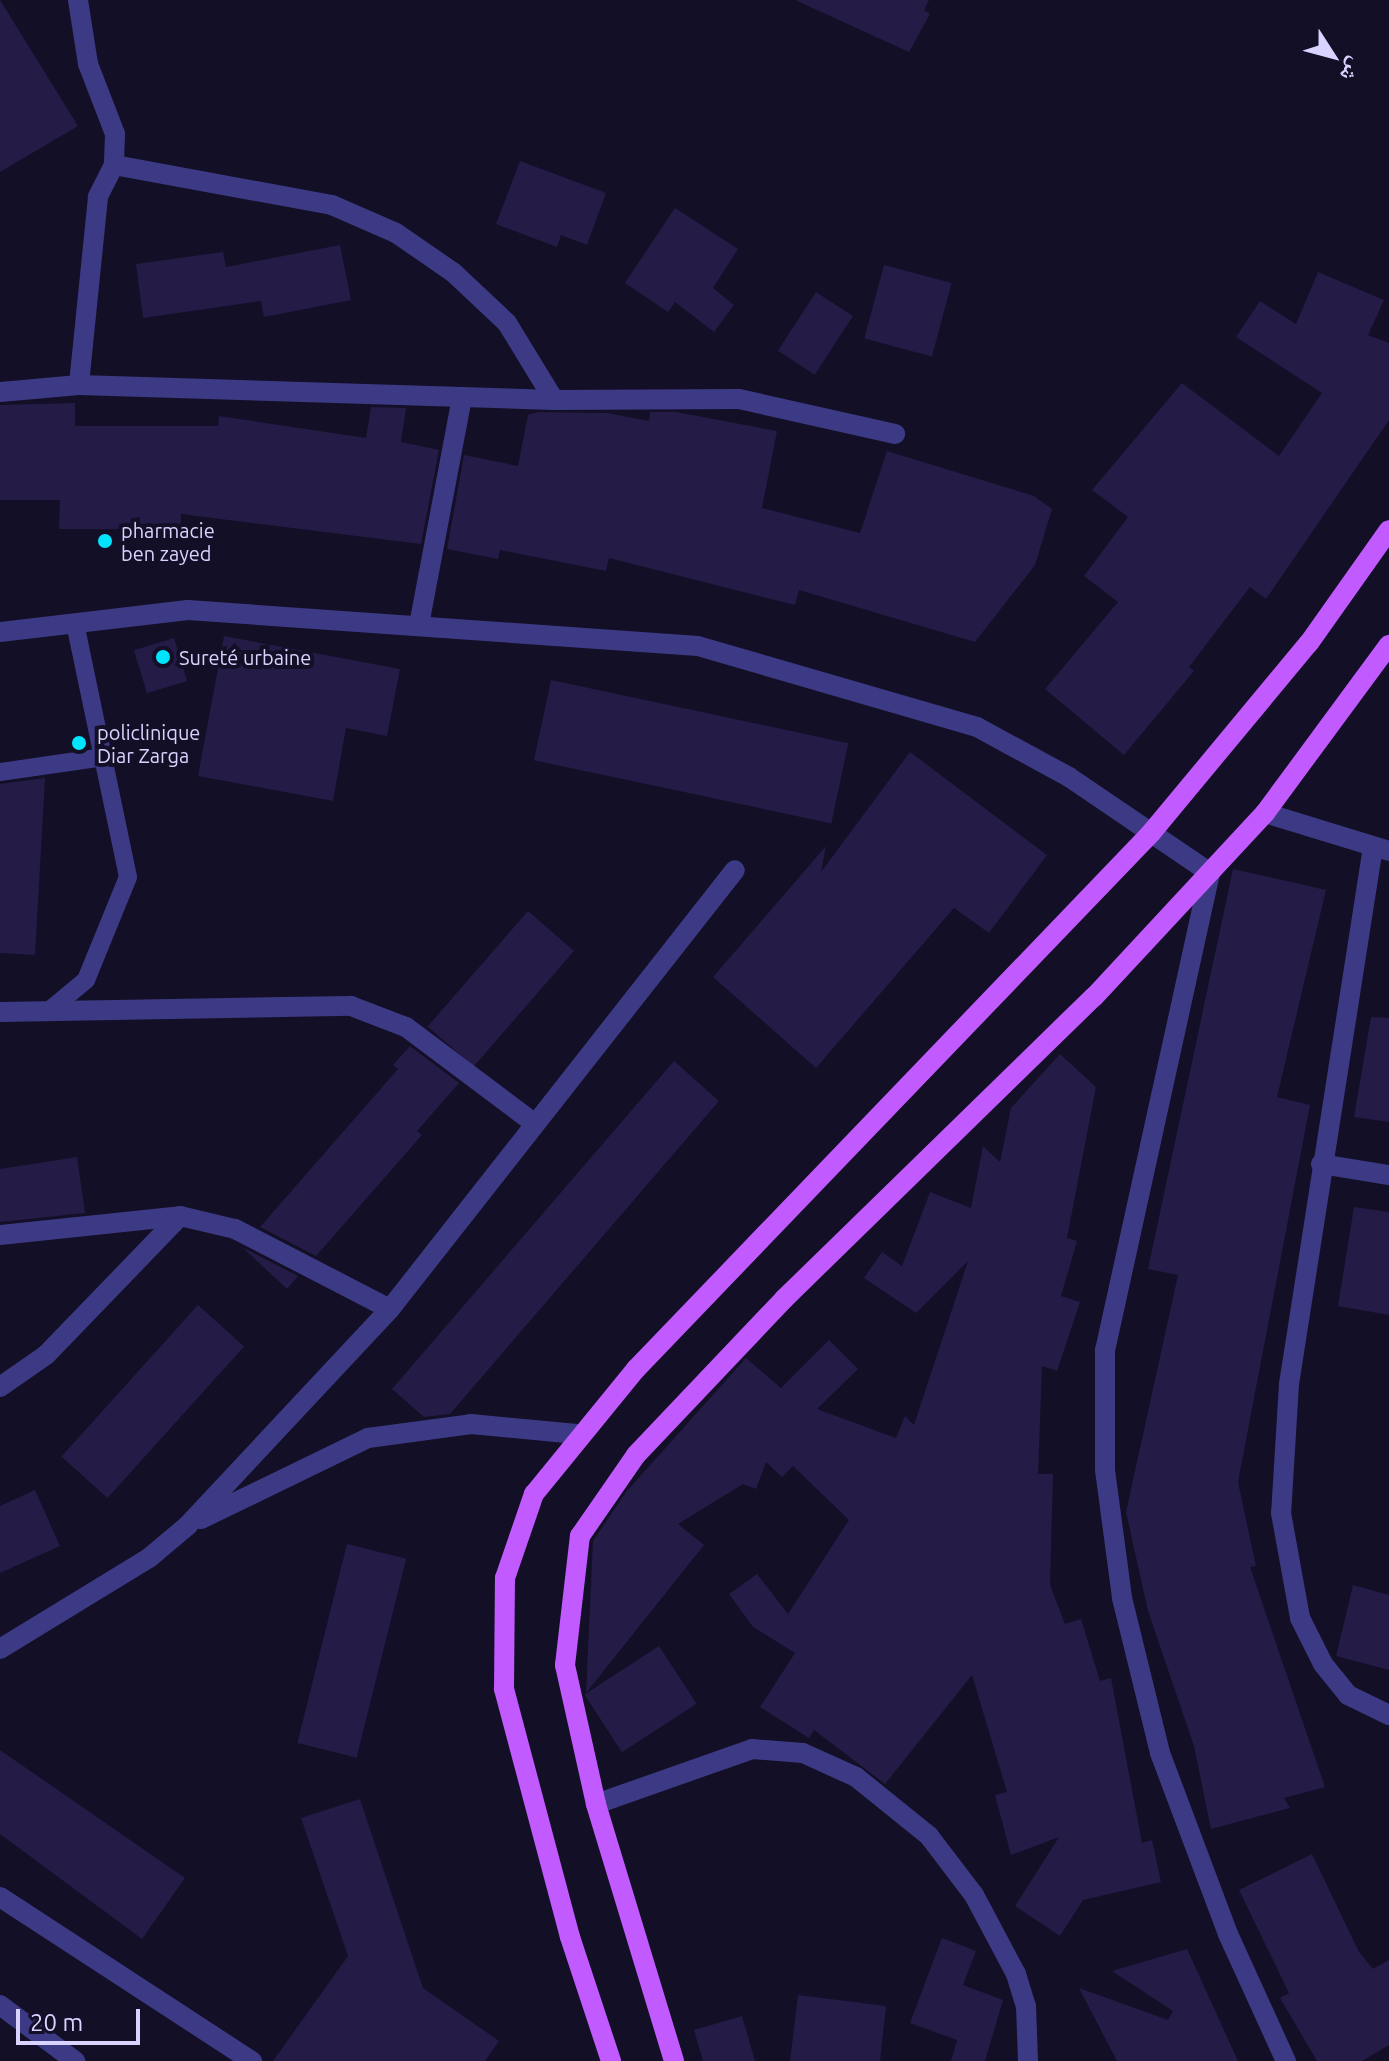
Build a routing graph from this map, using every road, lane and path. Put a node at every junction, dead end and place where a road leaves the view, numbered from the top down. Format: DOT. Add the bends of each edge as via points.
graph roads {
  1 [pos="78,0"];
  2 [pos="114,165"];
  3 [pos="79,385"];
  4 [pos="0,392"];
  5 [pos="462,397"];
  6 [pos="554,400"];
  7 [pos="895,434"];
  8 [pos="1389,530"];
  9 [pos="75,624"];
  10 [pos="419,625"];
  11 [pos="0,632"];
  12 [pos="1389,645"];
  13 [pos="104,757"];
  14 [pos="0,772"];
  15 [pos="1265,813"];
  16 [pos="1151,833"];
  17 [pos="1381,849"];
  18 [pos="735,870"];
  19 [pos="1210,873"];
  20 [pos="50,1010"];
  21 [pos="0,1012"];
  22 [pos="535,1124"];
  23 [pos="1321,1164"];
  24 [pos="1389,1175"];
  25 [pos="180,1216"];
  26 [pos="0,1235"];
  27 [pos="390,1309"];
  28 [pos="0,1387"];
  29 [pos="577,1434"];
  30 [pos="187,1526"];
  31 [pos="0,1649"];
  32 [pos="1389,1715"];
  33 [pos="596,1804"];
  34 [pos="0,1897"];
  35 [pos="0,2005"];
  36 [pos="75,2061"];
  37 [pos="252,2061"];
  38 [pos="611,2061"];
  39 [pos="674,2061"];
  40 [pos="1028,2061"];
  41 [pos="1286,2061"];
  1 -- 2 [label="street" via="88,64 115,134"];
  2 -- 3 [label="street" via="98,197"];
  2 -- 6 [label="street" via="332,205 396,233 454,273 507,323"];
  3 -- 4 [label="street"];
  3 -- 5 [label="street"];
  5 -- 6 [label="street"];
  5 -- 10 [label="street"];
  6 -- 7 [label="street" via="739,399"];
  8 -- 16 [label="main road" via="1309,643"];
  9 -- 10 [label="street" via="188,610"];
  9 -- 11 [label="street"];
  9 -- 13 [label="lane"];
  10 -- 16 [label="street" via="698,646 977,727"];
  12 -- 15 [label="main road"];
  13 -- 14 [label="lane"];
  13 -- 20 [label="lane" via="128,877 86,980"];
  15 -- 17 [label="street"];
  15 -- 19 [label="main road"];
  16 -- 19 [label="street"];
  16 -- 29 [label="main road"];
  17 -- 23 [label="street"];
  18 -- 22 [label="street"];
  19 -- 33 [label="main road" via="1094,997 784,1299 636,1455 580,1536 565,1665"];
  19 -- 41 [label="street" via="1105,1349 1105,1470 1125,1613 1160,1753 1228,1934"];
  20 -- 21 [label="street"];
  20 -- 22 [label="street" via="351,1006 406,1027"];
  22 -- 27 [label="street"];
  23 -- 24 [label="street"];
  23 -- 32 [label="street" via="1289,1384 1281,1513 1300,1618 1323,1664 1348,1695"];
  25 -- 26 [label="street"];
  25 -- 27 [label="street" via="235,1229"];
  25 -- 28 [label="street" via="46,1355"];
  27 -- 30 [label="street"];
  29 -- 30 [label="street" via="471,1424 368,1438"];
  29 -- 38 [label="main road" via="534,1494 505,1578 503,1663 570,1937"];
  30 -- 31 [label="street" via="149,1558"];
  33 -- 39 [label="main road"];
  33 -- 40 [label="street" via="752,1749 803,1753 856,1777 929,1836 974,1895 1019,1985"];
  34 -- 37 [label="street"];
  35 -- 36 [label="street"];
}
